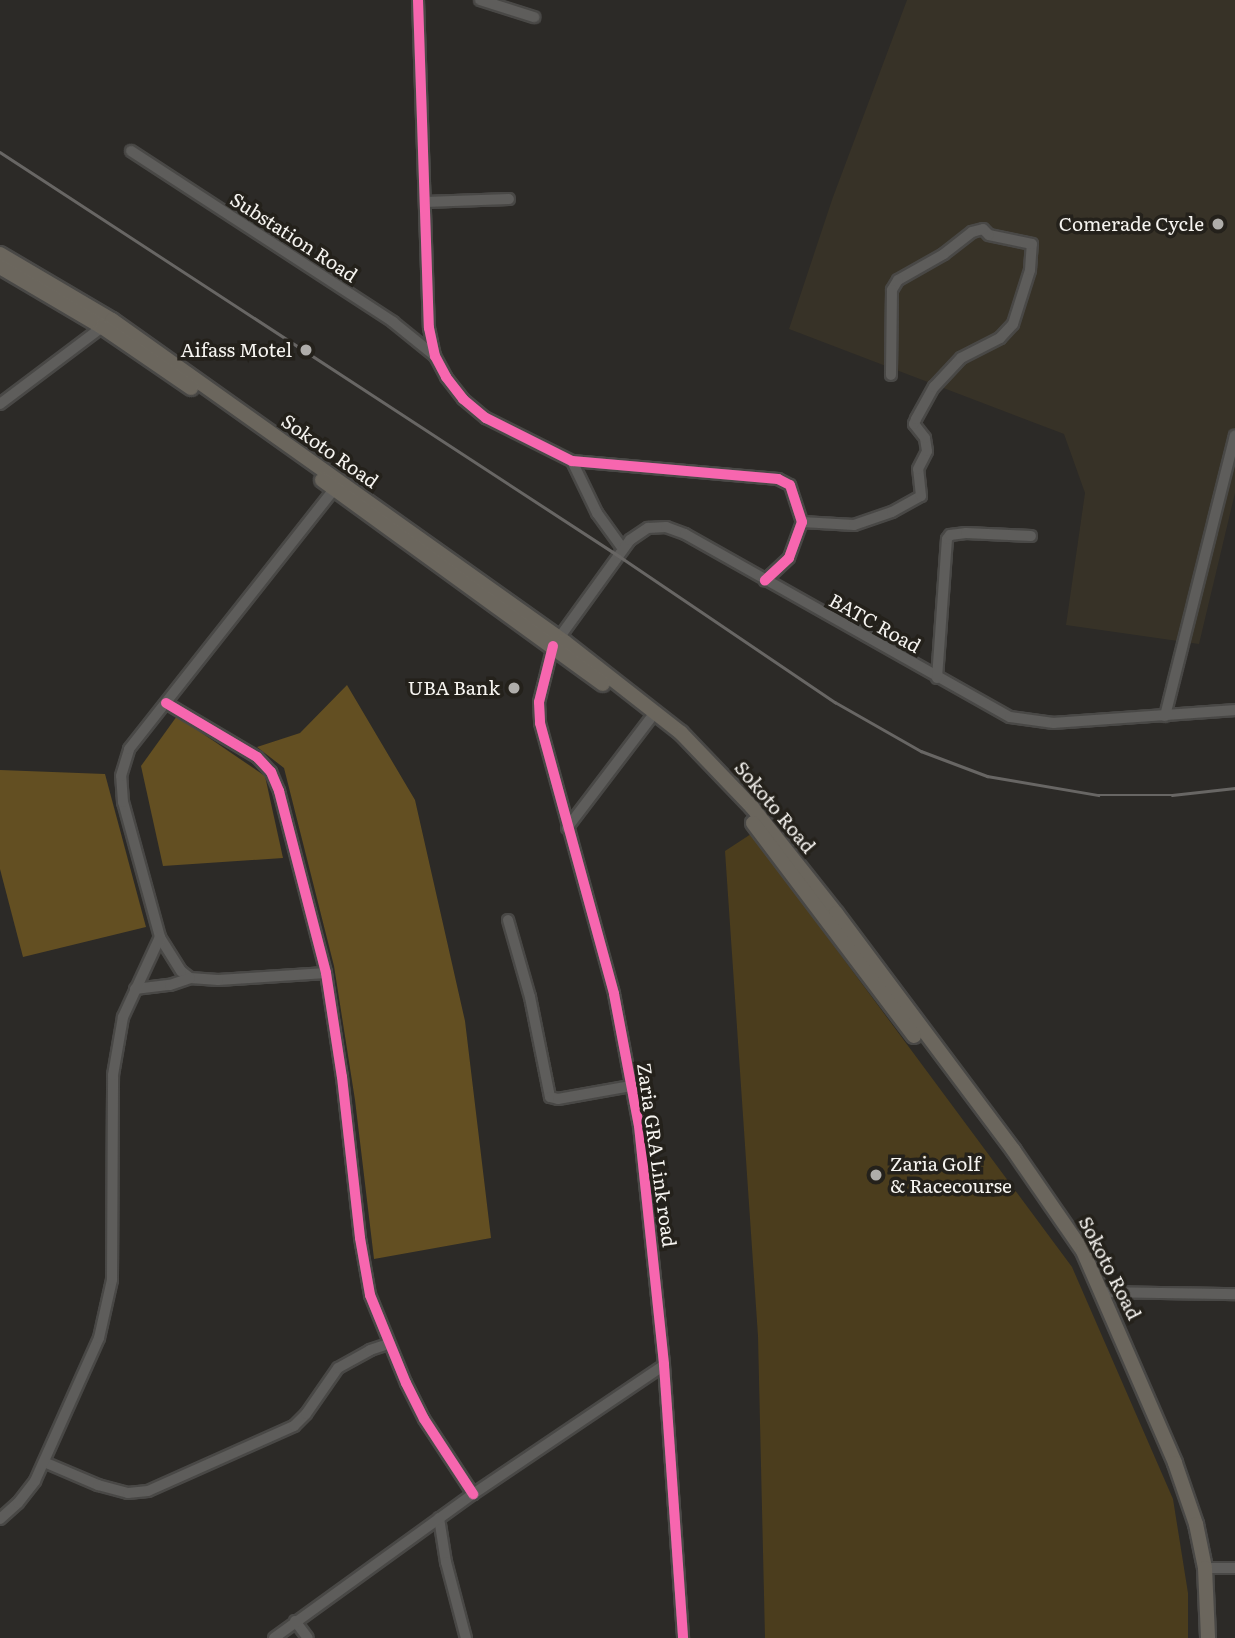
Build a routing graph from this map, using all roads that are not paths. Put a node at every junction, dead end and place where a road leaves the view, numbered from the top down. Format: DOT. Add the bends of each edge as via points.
graph roads {
  1 [pos="480,0"];
  2 [pos="419,1"];
  3 [pos="534,17"];
  4 [pos="131,151"];
  5 [pos="509,198"];
  6 [pos="425,202"];
  7 [pos="0,254"];
  8 [pos="0,267"];
  9 [pos="102,327"];
  10 [pos="435,356"];
  11 [pos="891,374"];
  12 [pos="0,404"];
  13 [pos="1235,436"];
  14 [pos="572,460"];
  15 [pos="335,488"];
  16 [pos="802,522"];
  17 [pos="1031,536"];
  18 [pos="623,549"];
  19 [pos="447,565"];
  20 [pos="765,580"];
  21 [pos="556,642"];
  22 [pos="937,678"];
  23 [pos="166,703"];
  24 [pos="1235,710"];
  25 [pos="1165,716"];
  26 [pos="650,719"];
  27 [pos="567,828"];
  28 [pos="508,920"];
  29 [pos="160,937"];
  30 [pos="326,973"];
  31 [pos="190,978"];
  32 [pos="135,989"];
  33 [pos="631,1086"];
  34 [pos="1102,1292"];
  35 [pos="1235,1294"];
  36 [pos="389,1344"];
  37 [pos="664,1366"];
  38 [pos="44,1462"];
  39 [pos="473,1494"];
  40 [pos="439,1518"];
  41 [pos="0,1519"];
  42 [pos="1205,1568"];
  43 [pos="1235,1568"];
  44 [pos="295,1620"];
  45 [pos="274,1638"];
  46 [pos="308,1638"];
  47 [pos="466,1638"];
  48 [pos="683,1638"];
  49 [pos="1198,1638"];
  50 [pos="1208,1638"];
  1 -- 3 [label="street"];
  2 -- 6 [label="street"];
  4 -- 10 [label="street, Substation Road" via="393,322"];
  5 -- 6 [label="street"];
  6 -- 10 [label="street" via="429,328"];
  7 -- 19 [label="main road, Sokoto Road" via="112,320"];
  8 -- 9 [label="main road, Sokoto Road"];
  9 -- 12 [label="street"];
  9 -- 15 [label="main road, Sokoto Road"];
  10 -- 14 [label="street" via="463,399 486,418"];
  11 -- 16 [label="street" via="892,290 898,279 983,229 989,235 1032,244 1030,270 1013,324 1000,338 961,358 934,387 916,419 914,424 925,438 927,451 918,469 921,496 854,525"];
  13 -- 25 [label="street"];
  14 -- 16 [label="street" via="778,479 790,485"];
  14 -- 18 [label="street" via="597,513"];
  15 -- 19 [label="main road, Sokoto Road"];
  15 -- 23 [label="street"];
  16 -- 20 [label="street" via="789,558"];
  17 -- 22 [label="street" via="966,533 947,539"];
  18 -- 20 [label="street, BATC Road" via="639,532 666,527"];
  18 -- 21 [label="street, BATC Road"];
  19 -- 21 [label="main road, Sokoto Road"];
  20 -- 22 [label="street, BATC Road"];
  21 -- 26 [label="main road, Sokoto Road"];
  21 -- 27 [label="street, Zaria GRA Link road" via="539,702 540,723"];
  21 -- 34 [label="main road, Sokoto Road" via="681,733 752,807 1071,1230"];
  22 -- 25 [label="street, BATC Road" via="1023,721"];
  23 -- 29 [label="street" via="129,749 121,776 123,802"];
  23 -- 30 [label="street" via="257,757 271,772"];
  24 -- 25 [label="street, BATC Road"];
  26 -- 27 [label="street"];
  26 -- 49 [label="main road, Sokoto Road" via="674,737 744,811 1063,1233 1166,1465 1192,1548"];
  27 -- 33 [label="street, Zaria GRA Link road" via="614,994"];
  28 -- 33 [label="street" via="550,1097"];
  29 -- 31 [label="street"];
  29 -- 32 [label="street"];
  30 -- 31 [label="street"];
  30 -- 36 [label="street" via="365,1270"];
  31 -- 32 [label="street"];
  32 -- 38 [label="street" via="123,1017 113,1075 114,1233 107,1311"];
  33 -- 37 [label="street, Zaria GRA Link road"];
  34 -- 35 [label="street"];
  34 -- 42 [label="main road, Sokoto Road" via="1175,1463"];
  36 -- 38 [label="street" via="338,1367 294,1426 148,1491 128,1493 98,1485"];
  36 -- 39 [label="street" via="424,1419"];
  37 -- 39 [label="street"];
  37 -- 48 [label="street, Zaria GRA Link road"];
  38 -- 41 [label="street" via="18,1503"];
  39 -- 40 [label="street"];
  40 -- 44 [label="street"];
  40 -- 47 [label="street"];
  42 -- 43 [label="street"];
  42 -- 50 [label="main road, Sokoto Road"];
  44 -- 45 [label="street"];
  44 -- 46 [label="street"];
}
